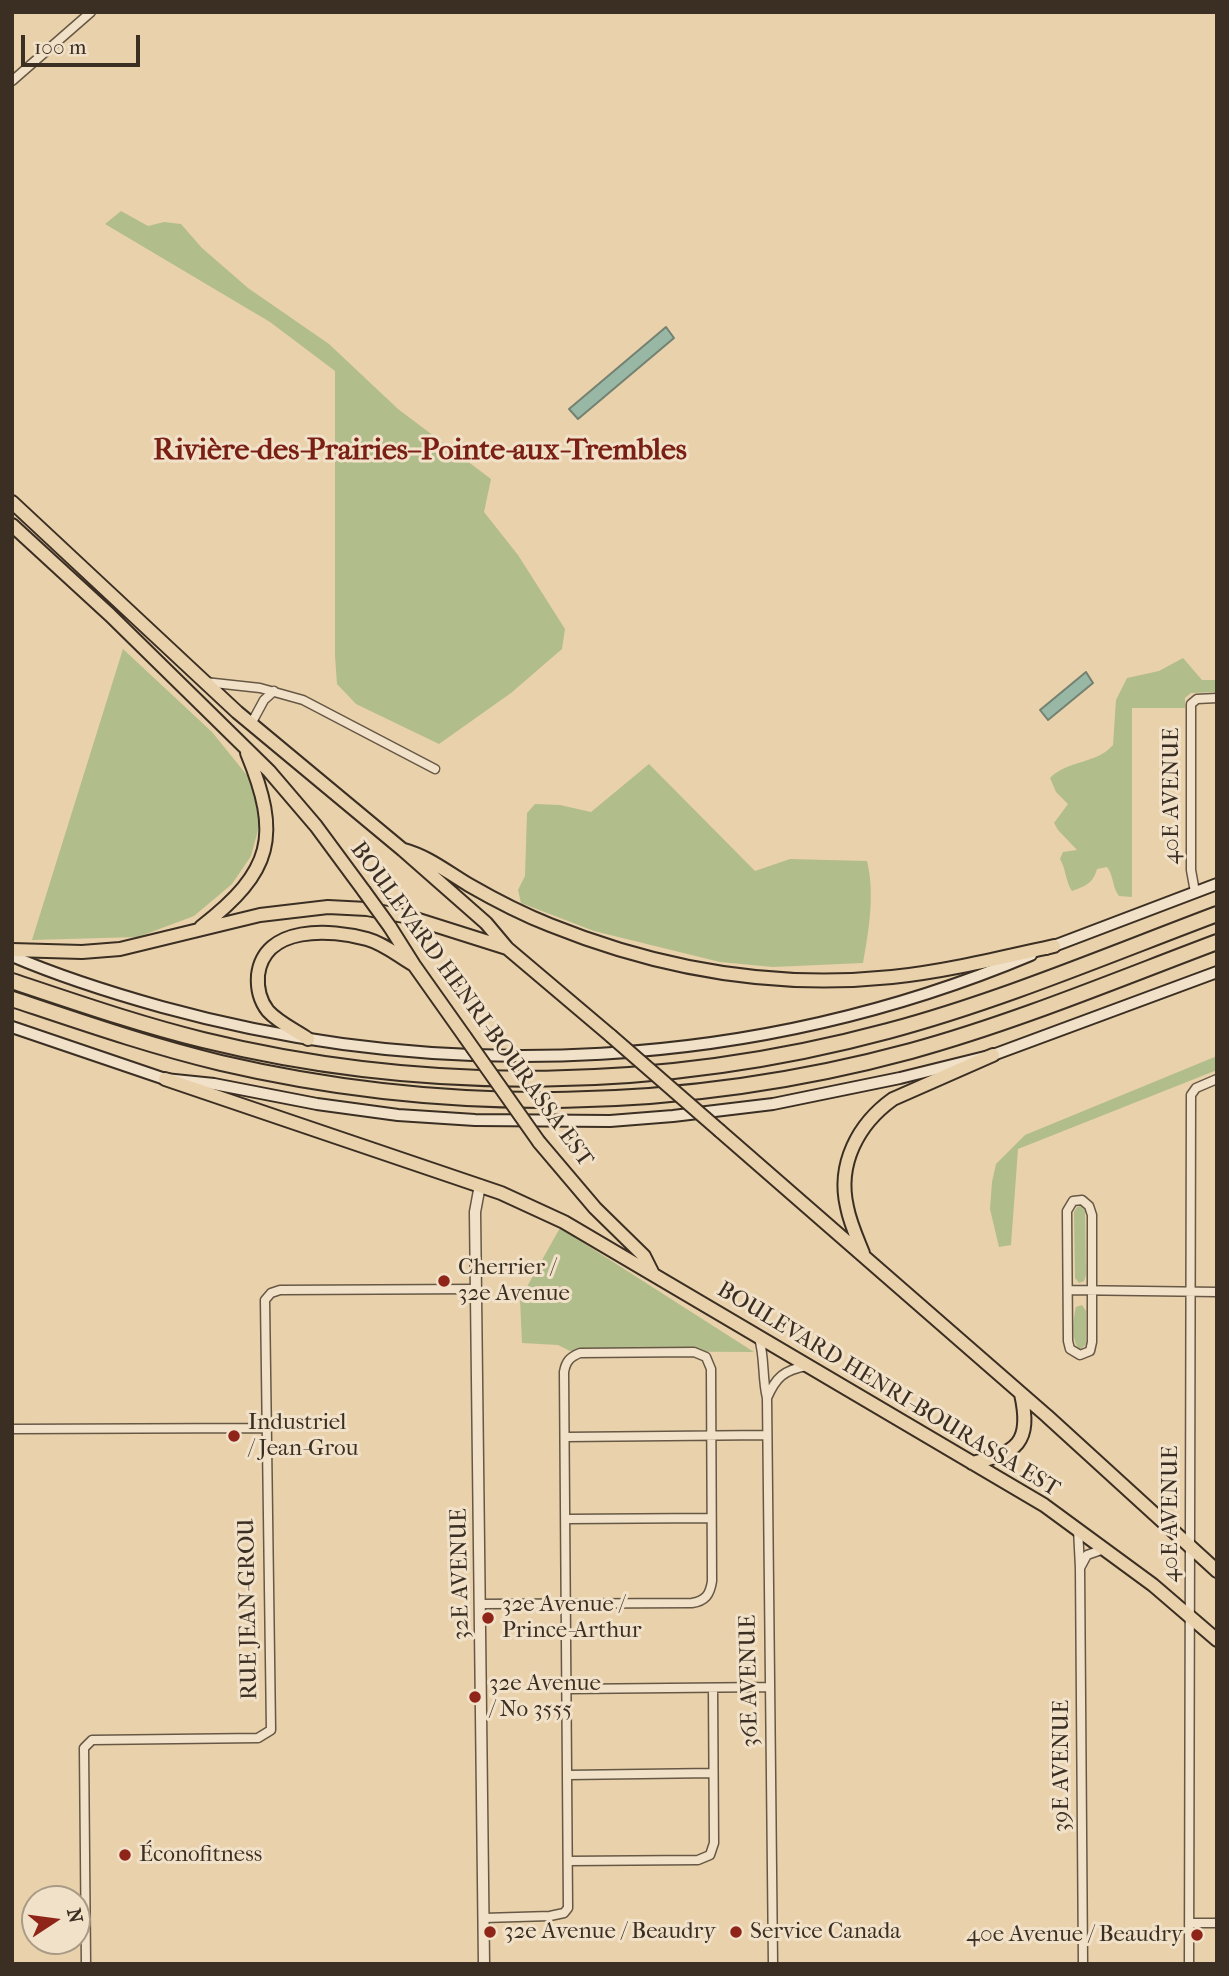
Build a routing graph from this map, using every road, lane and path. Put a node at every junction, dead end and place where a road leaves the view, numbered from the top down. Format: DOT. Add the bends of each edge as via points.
graph roads {
  1 [pos="91,12"];
  2 [pos="12,82"];
  3 [pos="12,502"];
  4 [pos="12,526"];
  5 [pos="204,682"];
  6 [pos="274,691"];
  7 [pos="1217,698"];
  8 [pos="251,724"];
  9 [pos="224,726"];
  10 [pos="246,749"];
  11 [pos="435,769"];
  12 [pos="403,850"];
  13 [pos="1217,884"];
  14 [pos="1195,892"];
  15 [pos="1217,914"];
  16 [pos="197,930"];
  17 [pos="1217,942"];
  18 [pos="1054,946"];
  19 [pos="508,948"];
  20 [pos="12,950"];
  21 [pos="12,956"];
  22 [pos="414,965"];
  23 [pos="1217,972"];
  24 [pos="12,981"];
  25 [pos="12,999"];
  26 [pos="12,1027"];
  27 [pos="308,1039"];
  28 [pos="993,1055"];
  29 [pos="165,1079"];
  30 [pos="1217,1079"];
  31 [pos="480,1185"];
  32 [pos="864,1256"];
  33 [pos="653,1275"];
  34 [pos="477,1289"];
  35 [pos="1068,1290"];
  36 [pos="1092,1292"];
  37 [pos="1192,1292"];
  38 [pos="1217,1292"];
  39 [pos="758,1337"];
  40 [pos="807,1366"];
  41 [pos="1021,1394"];
  42 [pos="767,1398"];
  43 [pos="265,1428"];
  44 [pos="12,1429"];
  45 [pos="767,1435"];
  46 [pos="711,1436"];
  47 [pos="566,1437"];
  48 [pos="972,1463"];
  49 [pos="711,1518"];
  50 [pos="567,1519"];
  51 [pos="1078,1529"];
  52 [pos="1191,1547"];
  53 [pos="1104,1549"];
  54 [pos="1080,1568"];
  55 [pos="1217,1570"];
  56 [pos="567,1602"];
  57 [pos="480,1604"];
  58 [pos="1191,1616"];
  59 [pos="1217,1640"];
  60 [pos="770,1687"];
  61 [pos="713,1688"];
  62 [pos="568,1689"];
  63 [pos="713,1773"];
  64 [pos="568,1775"];
  65 [pos="568,1861"];
  66 [pos="484,1918"];
  67 [pos="1189,1923"];
  68 [pos="1217,1923"];
  69 [pos="86,1964"];
  70 [pos="484,1964"];
  71 [pos="772,1964"];
  72 [pos="1083,1964"];
  73 [pos="1189,1964"];
  1 -- 2 [label="street"];
  3 -- 5 [label="main road, BOULEVARD HENRI-BOURASSA EST"];
  4 -- 9 [label="main road, BOULEVARD HENRI-BOURASSA EST"];
  5 -- 6 [label="street"];
  5 -- 8 [label="main road, BOULEVARD HENRI-BOURASSA EST"];
  6 -- 8 [label="street"];
  6 -- 11 [label="street" via="309,702"];
  7 -- 14 [label="street, 40E AVENUE" via="1194,700 1191,711 1191,870"];
  8 -- 9 [label="main road"];
  8 -- 12 [label="main road, BOULEVARD HENRI-BOURASSA EST"];
  9 -- 10 [label="main road, BOULEVARD HENRI-BOURASSA EST"];
  10 -- 16 [label="main road" via="266,807 263,852 242,892"];
  10 -- 22 [label="main road, BOULEVARD HENRI-BOURASSA EST, bridge" via="295,799"];
  12 -- 18 [label="main road" via="422,855 508,906 575,935 660,962 723,973 810,980 891,977"];
  12 -- 19 [label="main road, BOULEVARD HENRI-BOURASSA EST"];
  13 -- 14 [label="main road"];
  14 -- 18 [label="main road"];
  15 -- 24 [label="highway" via="990,999 888,1031 742,1062 594,1077 420,1074 296,1059 162,1029"];
  16 -- 19 [label="main road" via="273,912 353,908 420,919"];
  16 -- 20 [label="main road" via="114,950"];
  17 -- 25 [label="highway" via="990,1027 888,1057 762,1083 603,1099 471,1098 325,1084 183,1054"];
  18 -- 27 [label="main road" via="974,979 871,1011 776,1033 676,1048 503,1057"];
  19 -- 32 [label="main road, BOULEVARD HENRI-BOURASSA EST, bridge"];
  21 -- 27 [label="main road" via="173,1010"];
  22 -- 27 [label="main road" via="384,946 357,937 304,934 279,942 259,968 260,997 271,1014"];
  22 -- 33 [label="main road, BOULEVARD HENRI-BOURASSA EST, bridge" via="538,1142 644,1256"];
  23 -- 28 [label="main road"];
  26 -- 29 [label="main road"];
  28 -- 29 [label="main road" via="773,1104 586,1121 398,1115 214,1083"];
  28 -- 32 [label="main road" via="893,1099 873,1115 858,1136 846,1165 845,1196"];
  29 -- 31 [label="main road"];
  30 -- 37 [label="street, 40E AVENUE" via="1196,1087 1191,1095"];
  31 -- 33 [label="main road" via="564,1222"];
  31 -- 34 [label="street, 32E AVENUE" via="475,1207"];
  32 -- 41 [label="main road, BOULEVARD HENRI-BOURASSA EST"];
  33 -- 39 [label="main road, BOULEVARD HENRI-BOURASSA EST"];
  34 -- 43 [label="street, RUE JEAN-GROU" via="280,1290 267,1296"];
  34 -- 57 [label="street, 32E AVENUE"];
  35 -- 36 [label="street"];
  35 -- 36 [label="street" via="1068,1341 1070,1349 1080,1354 1090,1351 1092,1342"];
  35 -- 36 [label="street" via="1067,1211 1073,1201 1082,1200 1092,1216"];
  36 -- 37 [label="street"];
  37 -- 38 [label="street"];
  37 -- 52 [label="street, 40E AVENUE"];
  39 -- 40 [label="main road, BOULEVARD HENRI-BOURASSA EST"];
  39 -- 42 [label="street, 36E AVENUE"];
  40 -- 42 [label="street" via="781,1374"];
  40 -- 48 [label="main road, BOULEVARD HENRI-BOURASSA EST"];
  41 -- 48 [label="main road" via="1026,1420 1020,1440 1005,1455"];
  41 -- 52 [label="main road, BOULEVARD HENRI-BOURASSA EST"];
  42 -- 45 [label="street, 36E AVENUE"];
  43 -- 44 [label="street"];
  43 -- 69 [label="street, RUE JEAN-GROU" via="271,1730 258,1738 92,1740 84,1748"];
  45 -- 46 [label="street"];
  45 -- 60 [label="street, 36E AVENUE"];
  46 -- 47 [label="street"];
  46 -- 47 [label="street" via="711,1369 706,1357 694,1352 580,1353 568,1360 564,1372"];
  46 -- 49 [label="street"];
  47 -- 50 [label="street"];
  48 -- 51 [label="main road, BOULEVARD HENRI-BOURASSA EST"];
  49 -- 50 [label="street"];
  49 -- 56 [label="street" via="712,1581 707,1597 700,1602"];
  50 -- 56 [label="street"];
  51 -- 53 [label="main road, BOULEVARD HENRI-BOURASSA EST"];
  51 -- 54 [label="street, 39E AVENUE"];
  52 -- 55 [label="main road, BOULEVARD HENRI-BOURASSA EST"];
  52 -- 58 [label="street, 40E AVENUE"];
  53 -- 54 [label="street" via="1087,1555"];
  53 -- 58 [label="main road, BOULEVARD HENRI-BOURASSA EST"];
  54 -- 72 [label="street, 39E AVENUE"];
  56 -- 57 [label="street"];
  56 -- 62 [label="street"];
  57 -- 66 [label="street, 32E AVENUE"];
  58 -- 59 [label="main road, BOULEVARD HENRI-BOURASSA EST"];
  58 -- 67 [label="street, 40E AVENUE"];
  60 -- 61 [label="street"];
  60 -- 71 [label="street, 36E AVENUE"];
  61 -- 62 [label="street"];
  61 -- 63 [label="street"];
  62 -- 64 [label="street"];
  63 -- 64 [label="street"];
  63 -- 65 [label="street" via="714,1843 710,1855 698,1860"];
  64 -- 65 [label="street"];
  65 -- 66 [label="street" via="569,1902 564,1913"];
  66 -- 70 [label="street, 32E AVENUE"];
  67 -- 68 [label="street"];
  67 -- 73 [label="street, 40E AVENUE"];
}
